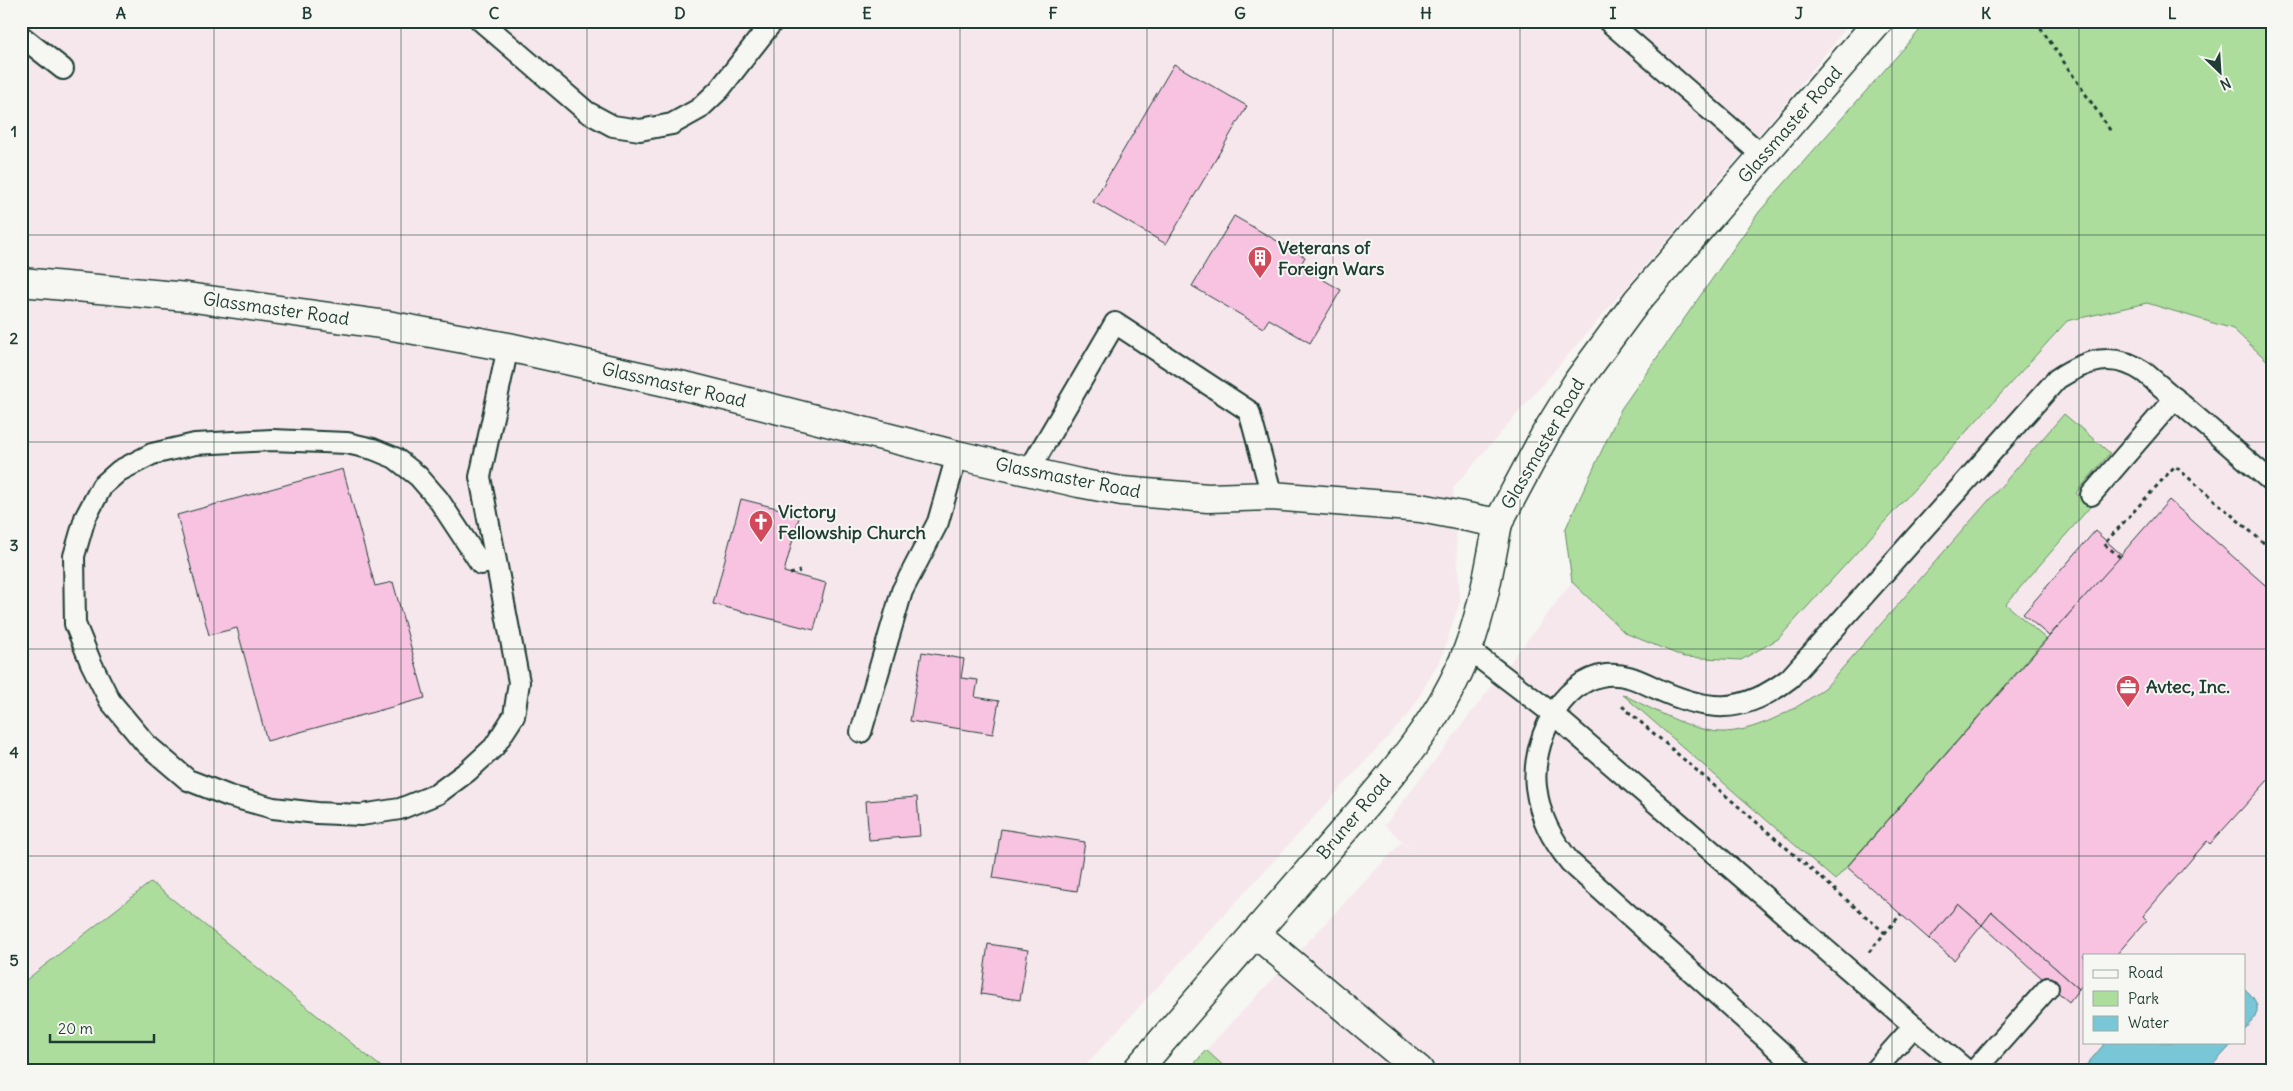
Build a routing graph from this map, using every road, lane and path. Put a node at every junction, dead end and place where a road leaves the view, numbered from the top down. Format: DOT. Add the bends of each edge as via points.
graph roads {
  1 [pos="481,21"];
  2 [pos="773,21"];
  3 [pos="1608,21"];
  4 [pos="1879,21"];
  5 [pos="2036,21"];
  6 [pos="21,36"];
  7 [pos="62,69"];
  8 [pos="2112,133"];
  9 [pos="1763,156"];
  10 [pos="21,282"];
  11 [pos="508,347"];
  12 [pos="2175,398"];
  13 [pos="956,455"];
  14 [pos="1028,472"];
  15 [pos="2272,482"];
  16 [pos="2091,495"];
  17 [pos="1272,496"];
  18 [pos="1498,523"];
  19 [pos="2272,550"];
  20 [pos="2120,557"];
  21 [pos="495,561"];
  22 [pos="800,571"];
  23 [pos="790,574"];
  24 [pos="1468,649"];
  25 [pos="1591,678"];
  26 [pos="1553,714"];
  27 [pos="861,732"];
  28 [pos="1901,914"];
  29 [pos="1255,933"];
  30 [pos="1885,933"];
  31 [pos="1850,973"];
  32 [pos="2048,988"];
  33 [pos="1914,1026"];
  34 [pos="1136,1070"];
  35 [pos="1419,1070"];
  36 [pos="1801,1070"];
  37 [pos="1875,1070"];
  38 [pos="1966,1070"];
  39 [pos="1974,1070"];
  1 -- 2 [label="lane" via="587,112 613,126 640,130 672,124 699,109 719,90"];
  3 -- 9 [label="lane"];
  4 -- 9 [label="street, Glassmaster Road"];
  5 -- 8 [label="path"];
  6 -- 7 [label="lane"];
  9 -- 18 [label="street, Glassmaster Road" via="1637,301 1578,381"];
  10 -- 11 [label="street, Glassmaster Road" via="187,297 387,325"];
  11 -- 13 [label="street, Glassmaster Road" via="693,388"];
  11 -- 21 [label="lane" via="480,477"];
  12 -- 15 [label="lane"];
  12 -- 16 [label="lane"];
  12 -- 25 [label="lane" via="2131,364 2114,360 2095,361 2057,379 1790,678 1756,700 1738,705 1707,706 1692,704 1629,676"];
  13 -- 14 [label="street, Glassmaster Road"];
  13 -- 27 [label="lane" via="938,522 902,591"];
  14 -- 17 [label="street, Glassmaster Road" via="1122,490 1208,498"];
  14 -- 17 [label="lane" via="1115,323 1250,411"];
  17 -- 18 [label="street, Glassmaster Road" via="1421,508"];
  18 -- 24 [label="street, Bruner Road" via="1482,602"];
  19 -- 20 [label="path" via="2175,466 2104,544"];
  21 -- 21 [label="lane" via="520,682 514,716 494,747 437,794 400,809 361,815 316,814 273,808 188,780 146,744 110,701 75,624 74,556 85,518 102,486 119,471 152,454 195,444 272,440 347,443 373,449 395,458 418,476 438,499 481,564"];
  22 -- 23 [label="path"];
  24 -- 26 [label="lane"];
  24 -- 29 [label="street, Bruner Road" via="1422,733 1374,795"];
  25 -- 26 [label="lane" via="1568,693"];
  25 -- 30 [label="path"];
  26 -- 31 [label="lane"];
  26 -- 36 [label="lane" via="1537,762 1536,786 1552,840 1570,862"];
  28 -- 30 [label="path"];
  29 -- 34 [label="street, Bruner Road"];
  29 -- 35 [label="street"];
  30 -- 31 [label="path"];
  31 -- 33 [label="lane"];
  32 -- 39 [label="lane"];
  33 -- 37 [label="lane"];
  33 -- 38 [label="lane"];
}
